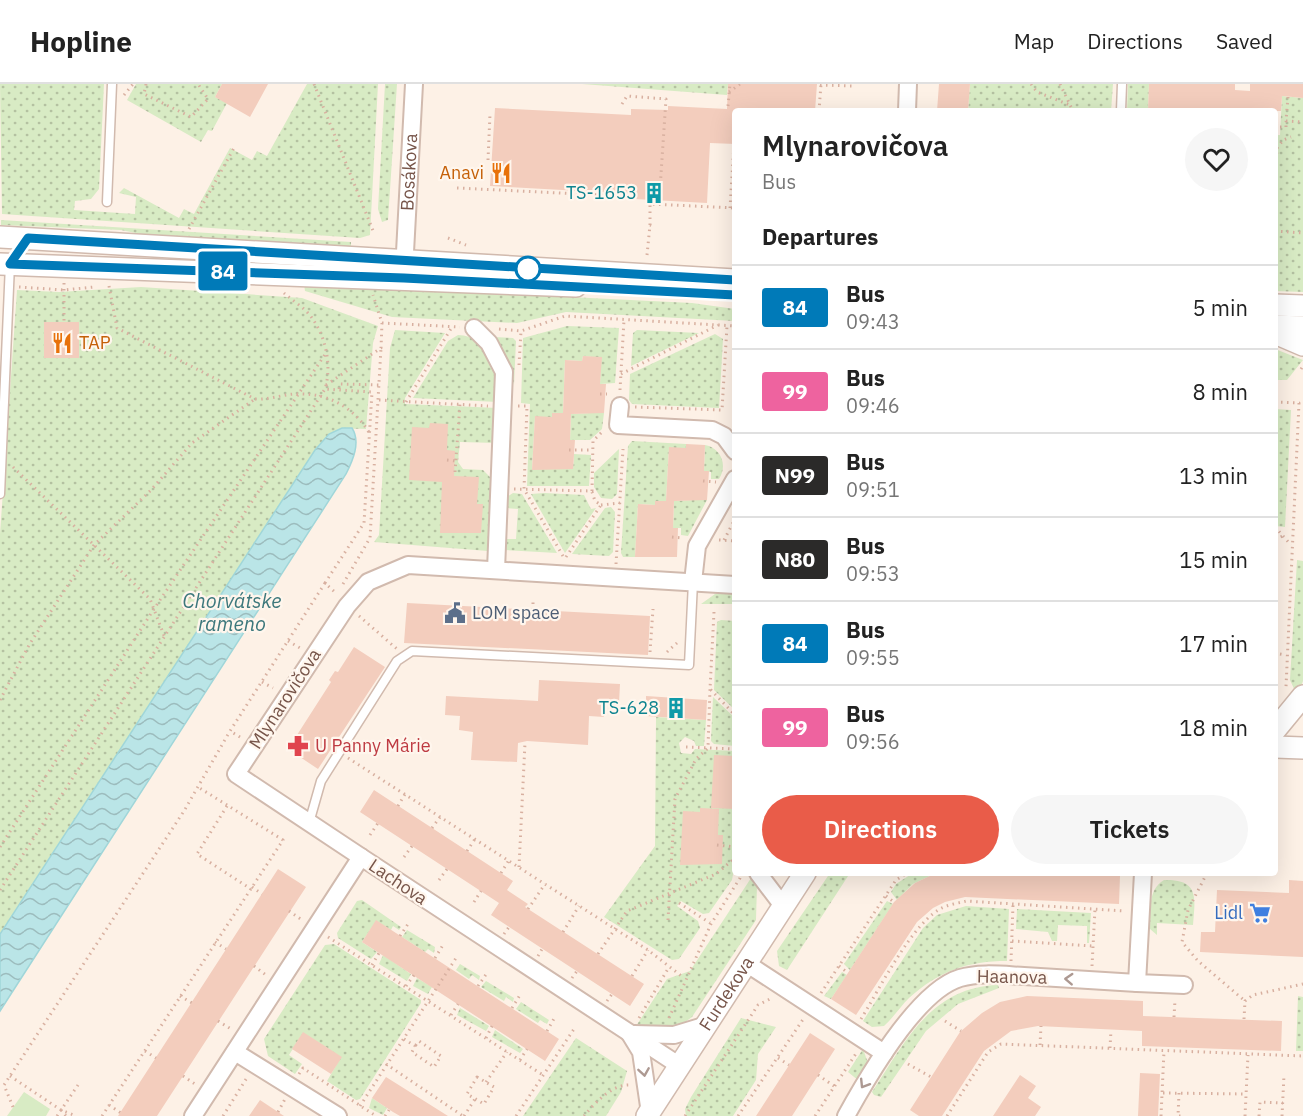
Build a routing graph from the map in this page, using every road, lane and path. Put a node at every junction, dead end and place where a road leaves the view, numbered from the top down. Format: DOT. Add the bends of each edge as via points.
graph roads {
  1 [pos="112,84"];
  2 [pos="133,84"];
  3 [pos="146,84"];
  4 [pos="198,84"];
  5 [pos="314,84"];
  6 [pos="414,84"];
  7 [pos="730,84"];
  8 [pos="740,84"];
  9 [pos="820,84"];
  10 [pos="908,84"];
  11 [pos="1031,84"];
  12 [pos="1060,84"];
  13 [pos="1122,84"];
  14 [pos="852,86"];
  15 [pos="729,92"];
  16 [pos="123,97"];
  17 [pos="1288,97"];
  18 [pos="622,104"];
  19 [pos="1070,105"];
  20 [pos="729,106"];
  21 [pos="819,108"];
  22 [pos="907,108"];
  23 [pos="1072,108"];
  24 [pos="1121,108"];
  25 [pos="490,114"];
  26 [pos="1281,116"];
  27 [pos="1286,119"];
  28 [pos="1303,122"];
  29 [pos="1280,127"];
  30 [pos="1291,137"];
  31 [pos="1278,146"];
  32 [pos="234,148"];
  33 [pos="488,160"];
  34 [pos="732,176"];
  35 [pos="457,188"];
  36 [pos="622,196"];
  37 [pos="107,202"];
  38 [pos="659,204"];
  39 [pos="730,208"];
  40 [pos="189,229"];
  41 [pos="1278,231"];
  42 [pos="374,233"];
  43 [pos="1303,233"];
  44 [pos="0,237"];
  45 [pos="28,238"];
  46 [pos="448,238"];
  47 [pos="467,245"];
  48 [pos="647,255"];
  49 [pos="5,264"];
  50 [pos="404,269"];
  51 [pos="365,277"];
  52 [pos="732,280"];
  53 [pos="64,281"];
  54 [pos="109,286"];
  55 [pos="279,288"];
  56 [pos="732,295"];
  57 [pos="1278,305"];
  58 [pos="1303,306"];
  59 [pos="624,320"];
  60 [pos="64,322"];
  61 [pos="382,323"];
  62 [pos="719,325"];
  63 [pos="727,326"];
  64 [pos="732,326"];
  65 [pos="1278,326"];
  66 [pos="452,327"];
  67 [pos="1303,327"];
  68 [pos="474,328"];
  69 [pos="521,331"];
  70 [pos="1278,334"];
  71 [pos="1303,345"];
  72 [pos="381,348"];
  73 [pos="326,352"];
  74 [pos="519,374"];
  75 [pos="621,374"];
  76 [pos="380,386"];
  77 [pos="325,387"];
  78 [pos="339,390"];
  79 [pos="300,393"];
  80 [pos="600,394"];
  81 [pos="518,395"];
  82 [pos="320,396"];
  83 [pos="255,399"];
  84 [pos="379,400"];
  85 [pos="620,400"];
  86 [pos="406,402"];
  87 [pos="1278,402"];
  88 [pos="459,404"];
  89 [pos="511,406"];
  90 [pos="606,429"];
  91 [pos="369,434"];
  92 [pos="732,447"];
  93 [pos="623,449"];
  94 [pos="569,450"];
  95 [pos="593,450"];
  96 [pos="447,460"];
  97 [pos="456,461"];
  98 [pos="11,466"];
  99 [pos="455,472"];
  100 [pos="703,481"];
  101 [pos="728,481"];
  102 [pos="500,489"];
  103 [pos="524,489"];
  104 [pos="592,491"];
  105 [pos="0,494"];
  106 [pos="620,503"];
  107 [pos="601,505"];
  108 [pos="732,525"];
  109 [pos="1278,530"];
  110 [pos="1283,536"];
  111 [pos="1278,538"];
  112 [pos="724,540"];
  113 [pos="732,541"];
  114 [pos="714,542"];
  115 [pos="94,545"];
  116 [pos="1292,546"];
  117 [pos="496,570"];
  118 [pos="616,577"];
  119 [pos="693,582"];
  120 [pos="325,583"];
  121 [pos="732,585"];
  122 [pos="533,602"];
  123 [pos="331,603"];
  124 [pos="154,609"];
  125 [pos="653,609"];
  126 [pos="533,610"];
  127 [pos="714,612"];
  128 [pos="165,638"];
  129 [pos="680,638"];
  130 [pos="307,639"];
  131 [pos="288,640"];
  132 [pos="301,648"];
  133 [pos="663,653"];
  134 [pos="657,654"];
  135 [pos="1280,654"];
  136 [pos="1286,655"];
  137 [pos="296,657"];
  138 [pos="1286,680"];
  139 [pos="262,681"];
  140 [pos="280,681"];
  141 [pos="710,689"];
  142 [pos="1303,696"];
  143 [pos="0,700"];
  144 [pos="732,712"];
  145 [pos="1278,726"];
  146 [pos="230,731"];
  147 [pos="525,743"];
  148 [pos="686,747"];
  149 [pos="1278,747"];
  150 [pos="708,748"];
  151 [pos="1303,748"];
  152 [pos="732,749"];
  153 [pos="339,752"];
  154 [pos="198,788"];
  155 [pos="405,794"];
  156 [pos="227,806"];
  157 [pos="398,806"];
  158 [pos="440,817"];
  159 [pos="309,823"];
  160 [pos="378,823"];
  161 [pos="432,828"];
  162 [pos="370,835"];
  163 [pos="475,839"];
  164 [pos="717,845"];
  165 [pos="412,846"];
  166 [pos="0,847"];
  167 [pos="732,847"];
  168 [pos="467,851"];
  169 [pos="361,857"];
  170 [pos="404,857"];
  171 [pos="509,860"];
  172 [pos="732,861"];
  173 [pos="519,867"];
  174 [pos="447,869"];
  175 [pos="501,873"];
  176 [pos="740,876"];
  177 [pos="760,876"];
  178 [pos="803,876"];
  179 [pos="1143,876"];
  180 [pos="1205,876"];
  181 [pos="439,880"];
  182 [pos="545,884"];
  183 [pos="251,888"];
  184 [pos="0,890"];
  185 [pos="481,891"];
  186 [pos="670,892"];
  187 [pos="262,894"];
  188 [pos="886,896"];
  189 [pos="474,902"];
  190 [pos="894,902"];
  191 [pos="679,903"];
  192 [pos="579,906"];
  193 [pos="783,906"];
  194 [pos="528,909"];
  195 [pos="1095,909"];
  196 [pos="290,911"];
  197 [pos="1130,912"];
  198 [pos="668,920"];
  199 [pos="304,921"];
  200 [pos="408,924"];
  201 [pos="711,924"];
  202 [pos="615,929"];
  203 [pos="563,932"];
  204 [pos="327,936"];
  205 [pos="400,936"];
  206 [pos="1012,941"];
  207 [pos="216,942"];
  208 [pos="443,945"];
  209 [pos="1093,946"];
  210 [pos="226,949"];
  211 [pos="648,950"];
  212 [pos="379,953"];
  213 [pos="598,954"];
  214 [pos="458,955"];
  215 [pos="435,958"];
  216 [pos="746,963"];
  217 [pos="372,965"];
  218 [pos="254,966"];
  219 [pos="669,966"];
  220 [pos="839,966"];
  221 [pos="1092,970"];
  222 [pos="848,972"];
  223 [pos="487,973"];
  224 [pos="414,975"];
  225 [pos="268,976"];
  226 [pos="632,976"];
  227 [pos="684,978"];
  228 [pos="1132,982"];
  229 [pos="1303,984"];
  230 [pos="406,986"];
  231 [pos="478,986"];
  232 [pos="1180,991"];
  233 [pos="520,995"];
  234 [pos="180,996"];
  235 [pos="780,1000"];
  236 [pos="429,1001"];
  237 [pos="1245,1001"];
  238 [pos="192,1003"];
  239 [pos="458,1004"];
  240 [pos="512,1008"];
  241 [pos="797,1011"];
  242 [pos="451,1015"];
  243 [pos="555,1017"];
  244 [pos="806,1017"];
  245 [pos="1174,1017"];
  246 [pos="1244,1019"];
  247 [pos="218,1021"];
  248 [pos="945,1021"];
  249 [pos="858,1023"];
  250 [pos="707,1025"];
  251 [pos="492,1026"];
  252 [pos="1041,1026"];
  253 [pos="666,1027"];
  254 [pos="633,1028"];
  255 [pos="574,1029"];
  256 [pos="232,1030"];
  257 [pos="1111,1030"];
  258 [pos="547,1031"];
  259 [pos="961,1031"];
  260 [pos="486,1038"];
  261 [pos="404,1039"];
  262 [pos="849,1045"];
  263 [pos="415,1046"];
  264 [pos="1040,1046"];
  265 [pos="1110,1048"];
  266 [pos="527,1049"];
  267 [pos="145,1051"];
  268 [pos="1164,1051"];
  269 [pos="235,1052"];
  270 [pos="507,1052"];
  271 [pos="884,1053"];
  272 [pos="1248,1054"];
  273 [pos="1303,1056"];
  274 [pos="156,1058"];
  275 [pos="778,1058"];
  276 [pos="520,1060"];
  277 [pos="255,1064"];
  278 [pos="386,1064"];
  279 [pos="908,1064"];
  280 [pos="789,1065"];
  281 [pos="680,1066"];
  282 [pos="543,1075"];
  283 [pos="818,1075"];
  284 [pos="1284,1075"];
  285 [pos="10,1076"];
  286 [pos="183,1076"];
  287 [pos="297,1077"];
  288 [pos="931,1077"];
  289 [pos="486,1082"];
  290 [pos="2,1084"];
  291 [pos="78,1085"];
  292 [pos="197,1085"];
  293 [pos="631,1085"];
  294 [pos="834,1086"];
  295 [pos="1162,1093"];
  296 [pos="1179,1093"];
  297 [pos="1246,1094"];
  298 [pos="286,1098"];
  299 [pos="475,1099"];
  300 [pos="1283,1103"];
  301 [pos="109,1105"];
  302 [pos="360,1106"];
  303 [pos="13,1107"];
  304 [pos="61,1110"];
  305 [pos="389,1110"];
  306 [pos="278,1112"];
  307 [pos="121,1113"];
  308 [pos="649,1114"];
  309 [pos="57,1116"];
  310 [pos="66,1116"];
  311 [pos="76,1116"];
  312 [pos="102,1116"];
  313 [pos="193,1116"];
  314 [pos="223,1116"];
  315 [pos="338,1116"];
  316 [pos="376,1116"];
  317 [pos="385,1116"];
  318 [pos="464,1116"];
  319 [pos="516,1116"];
  320 [pos="584,1116"];
  321 [pos="685,1116"];
  322 [pos="815,1116"];
  323 [pos="846,1116"];
  324 [pos="946,1116"];
  325 [pos="1161,1116"];
  326 [pos="1182,1116"];
  327 [pos="1245,1116"];
  328 [pos="1259,1116"];
  329 [pos="1282,1116"];
  1 -- 37 [label="lane"];
  2 -- 16 [label="path"];
  3 -- 4 [label="path" via="144,94 190,117 208,99"];
  5 -- 42 [label="path"];
  6 -- 50 [label="street, Bosákova"];
  7 -- 15 [label="path"];
  8 -- 15 [label="path"];
  9 -- 14 [label="path"];
  9 -- 21 [label="path"];
  10 -- 22 [label="street"];
  11 -- 19 [label="path" via="1037,92"];
  12 -- 19 [label="path"];
  13 -- 24 [label="lane"];
  15 -- 20 [label="path"];
  17 -- 27 [label="path"];
  18 -- 38 [label="path" via="627,96 666,99"];
  19 -- 23 [label="path"];
  25 -- 33 [label="path"];
  26 -- 27 [label="path"];
  27 -- 28 [label="path"];
  27 -- 29 [label="path" via="1286,127"];
  30 -- 31 [label="path"];
  32 -- 40 [label="path"];
  34 -- 39 [label="path"];
  35 -- 36 [label="path"];
  38 -- 39 [label="path"];
  38 -- 48 [label="path" via="650,204"];
  41 -- 43 [label="path"];
  44 -- 45 [label="street"];
  45 -- 49 [label="lane"];
  45 -- 50 [label="street"];
  46 -- 47 [label="path"];
  49 -- 51 [label="street"];
  49 -- 105 [label="lane"];
  50 -- 51 [label="street"];
  50 -- 52 [label="street"];
  50 -- 56 [label="street"];
  51 -- 61 [label="path"];
  53 -- 60 [label="path"];
  54 -- 83 [label="path" via="117,328"];
  55 -- 73 [label="path" via="312,316"];
  57 -- 58 [label="street"];
  59 -- 62 [label="path"];
  59 -- 69 [label="path" via="565,316"];
  59 -- 75 [label="path"];
  61 -- 66 [label="path"];
  61 -- 72 [label="path"];
  62 -- 63 [label="path"];
  62 -- 75 [label="path"];
  63 -- 64 [label="path"];
  63 -- 85 [label="path" via="722,410"];
  65 -- 67 [label="street"];
  66 -- 68 [label="path"];
  66 -- 86 [label="path"];
  68 -- 69 [label="path"];
  68 -- 89 [label="street" via="489,343 504,372"];
  69 -- 74 [label="path"];
  70 -- 71 [label="street"];
  72 -- 76 [label="path"];
  72 -- 77 [label="path"];
  73 -- 77 [label="path"];
  73 -- 79 [label="path"];
  75 -- 85 [label="path"];
  76 -- 78 [label="path" via="340,384"];
  76 -- 84 [label="path"];
  77 -- 78 [label="path"];
  77 -- 82 [label="path"];
  78 -- 91 [label="path" via="372,392"];
  79 -- 82 [label="path"];
  79 -- 83 [label="path" via="271,400"];
  79 -- 124 [label="path"];
  80 -- 85 [label="path"];
  81 -- 89 [label="path"];
  82 -- 91 [label="path" via="350,409"];
  82 -- 128 [label="path"];
  83 -- 115 [label="path" via="192,443 152,490"];
  84 -- 86 [label="path"];
  84 -- 123 [label="path" via="370,538"];
  85 -- 92 [label="street" via="618,425 712,430 724,436"];
  86 -- 88 [label="path"];
  87 -- 116 [label="path" via="1299,403"];
  88 -- 89 [label="path"];
  88 -- 97 [label="path"];
  89 -- 102 [label="street"];
  89 -- 103 [label="path" via="527,406"];
  90 -- 95 [label="path" via="593,441"];
  91 -- 120 [label="path" via="364,523"];
  93 -- 106 [label="path"];
  94 -- 95 [label="path"];
  95 -- 104 [label="path"];
  96 -- 97 [label="path"];
  97 -- 99 [label="path"];
  98 -- 115 [label="path"];
  100 -- 101 [label="path"];
  101 -- 119 [label="street" via="697,546"];
  102 -- 103 [label="path"];
  102 -- 117 [label="street"];
  103 -- 104 [label="path"];
  103 -- 107 [label="path" via="564,556"];
  104 -- 107 [label="path"];
  106 -- 107 [label="path"];
  106 -- 118 [label="path"];
  108 -- 112 [label="path"];
  109 -- 110 [label="path"];
  110 -- 111 [label="path"];
  110 -- 116 [label="path"];
  112 -- 113 [label="path"];
  112 -- 114 [label="path"];
  115 -- 124 [label="path" via="150,599"];
  115 -- 143 [label="path" via="29,645"];
  116 -- 136 [label="path"];
  117 -- 118 [label="street, Mlynarovičova"];
  117 -- 159 [label="street, Mlynarovičova" via="408,566 368,582 347,606 236,774"];
  118 -- 119 [label="street, Mlynarovičova"];
  119 -- 121 [label="street, Mlynarovičova"];
  119 -- 153 [label="lane" via="688,665 412,651 397,661"];
  122 -- 126 [label="path"];
  124 -- 128 [label="path"];
  124 -- 166 [label="path"];
  125 -- 134 [label="path" via="650,654"];
  127 -- 141 [label="path"];
  128 -- 184 [label="path"];
  129 -- 133 [label="path" via="674,648"];
  130 -- 132 [label="path"];
  131 -- 132 [label="path"];
  132 -- 137 [label="path"];
  135 -- 136 [label="path"];
  136 -- 138 [label="path"];
  139 -- 140 [label="path" via="275,689"];
  141 -- 144 [label="path"];
  141 -- 150 [label="path"];
  142 -- 145 [label="street"];
  146 -- 154 [label="path"];
  147 -- 173 [label="path"];
  148 -- 150 [label="path"];
  149 -- 151 [label="street"];
  150 -- 152 [label="path"];
  150 -- 186 [label="path" via="696,759 675,799"];
  153 -- 155 [label="path"];
  153 -- 159 [label="lane" via="321,781"];
  154 -- 156 [label="path"];
  154 -- 285 [label="path"];
  155 -- 157 [label="path"];
  155 -- 158 [label="path"];
  156 -- 183 [label="path" via="198,854"];
  156 -- 183 [label="path" via="283,840"];
  158 -- 161 [label="path"];
  158 -- 163 [label="path"];
  159 -- 169 [label="street, Mlynarovičova"];
  160 -- 162 [label="path"];
  163 -- 168 [label="path"];
  163 -- 171 [label="path"];
  164 -- 167 [label="path"];
  165 -- 170 [label="path"];
  169 -- 254 [label="street, Lachova"];
  169 -- 269 [label="street, Lachova"];
  171 -- 173 [label="path"];
  171 -- 175 [label="path"];
  172 -- 186 [label="path" via="716,874"];
  173 -- 182 [label="path"];
  174 -- 181 [label="path"];
  176 -- 201 [label="path"];
  177 -- 193 [label="street"];
  178 -- 193 [label="street, Furdekova"];
  179 -- 228 [label="street"];
  180 -- 237 [label="path" via="1188,910 1182,942"];
  182 -- 192 [label="path"];
  182 -- 194 [label="path"];
  183 -- 187 [label="path"];
  183 -- 207 [label="path"];
  185 -- 189 [label="path"];
  186 -- 198 [label="path"];
  186 -- 202 [label="path" via="627,911"];
  188 -- 190 [label="path"];
  191 -- 201 [label="path"];
  192 -- 202 [label="path"];
  192 -- 203 [label="path"];
  193 -- 216 [label="street, Furdekova"];
  195 -- 197 [label="path"];
  195 -- 209 [label="path"];
  195 -- 249 [label="path" via="966,901 944,907 916,930"];
  196 -- 199 [label="path"];
  200 -- 205 [label="path"];
  201 -- 227 [label="path"];
  202 -- 211 [label="path"];
  202 -- 213 [label="path"];
  204 -- 217 [label="path"];
  206 -- 209 [label="path"];
  207 -- 210 [label="path"];
  207 -- 234 [label="path"];
  208 -- 215 [label="path"];
  209 -- 221 [label="path"];
  211 -- 219 [label="path"];
  211 -- 226 [label="path"];
  212 -- 217 [label="path"];
  214 -- 236 [label="path"];
  216 -- 250 [label="street, Furdekova"];
  216 -- 271 [label="street"];
  217 -- 230 [label="path"];
  218 -- 225 [label="path"];
  219 -- 227 [label="path"];
  219 -- 254 [label="path"];
  220 -- 222 [label="path"];
  223 -- 231 [label="path"];
  224 -- 230 [label="path"];
  227 -- 253 [label="path"];
  228 -- 232 [label="street, Haanova"];
  228 -- 271 [label="street, Haanova, one-way" via="1000,975 959,978 929,997"];
  229 -- 237 [label="path" via="1253,995"];
  230 -- 236 [label="path"];
  232 -- 245 [label="path"];
  233 -- 240 [label="path"];
  234 -- 238 [label="path"];
  234 -- 267 [label="path"];
  235 -- 321 [label="path" via="764,1000 758,1005"];
  236 -- 242 [label="path"];
  236 -- 261 [label="path"];
  237 -- 246 [label="path"];
  239 -- 242 [label="path"];
  241 -- 244 [label="path"];
  242 -- 260 [label="path"];
  243 -- 258 [label="path"];
  247 -- 256 [label="path"];
  248 -- 259 [label="path"];
  250 -- 254 [label="street" via="674,1035"];
  250 -- 281 [label="street, Furdekova"];
  251 -- 260 [label="path"];
  252 -- 264 [label="path"];
  254 -- 281 [label="street, Lachova"];
  254 -- 308 [label="street, one-way" via="641,1052"];
  255 -- 282 [label="path"];
  257 -- 265 [label="path"];
  260 -- 270 [label="path"];
  261 -- 263 [label="path"];
  261 -- 278 [label="path"];
  262 -- 294 [label="path" via="858,1050"];
  263 -- 263 [label="path" via="412,1052 434,1066 441,1056 418,1041"];
  264 -- 265 [label="path"];
  264 -- 324 [label="path" via="1001,1044 988,1052"];
  265 -- 268 [label="path"];
  266 -- 276 [label="path"];
  267 -- 274 [label="path"];
  267 -- 301 [label="path"];
  268 -- 272 [label="path"];
  268 -- 295 [label="path"];
  269 -- 277 [label="street"];
  269 -- 313 [label="street, Lachova"];
  270 -- 276 [label="path"];
  270 -- 289 [label="path"];
  271 -- 323 [label="street, Haanova, one-way"];
  272 -- 273 [label="path"];
  272 -- 297 [label="path"];
  275 -- 280 [label="path"];
  276 -- 282 [label="path"];
  277 -- 314 [label="path"];
  277 -- 315 [label="street"];
  278 -- 302 [label="path"];
  278 -- 318 [label="path"];
  279 -- 288 [label="path"];
  281 -- 308 [label="street, Furdekova"];
  282 -- 319 [label="path"];
  283 -- 294 [label="path"];
  284 -- 300 [label="path"];
  285 -- 290 [label="path"];
  285 -- 304 [label="path"];
  286 -- 292 [label="path"];
  287 -- 302 [label="path" via="303,1068"];
  289 -- 299 [label="path" via="477,1077 467,1094"];
  289 -- 299 [label="path" via="494,1087 484,1104"];
  290 -- 303 [label="path"];
  291 -- 304 [label="path"];
  293 -- 320 [label="path" via="606,1094"];
  294 -- 322 [label="path"];
  295 -- 296 [label="path"];
  295 -- 325 [label="path"];
  296 -- 297 [label="path"];
  296 -- 326 [label="path" via="1178,1116"];
  297 -- 327 [label="path"];
  298 -- 306 [label="path"];
  299 -- 318 [label="path"];
  300 -- 328 [label="path" via="1260,1102"];
  300 -- 329 [label="path"];
  301 -- 307 [label="path"];
  301 -- 312 [label="path"];
  302 -- 316 [label="path"];
  304 -- 309 [label="path"];
  304 -- 310 [label="path"];
  304 -- 311 [label="path"];
  305 -- 317 [label="path"];
}
